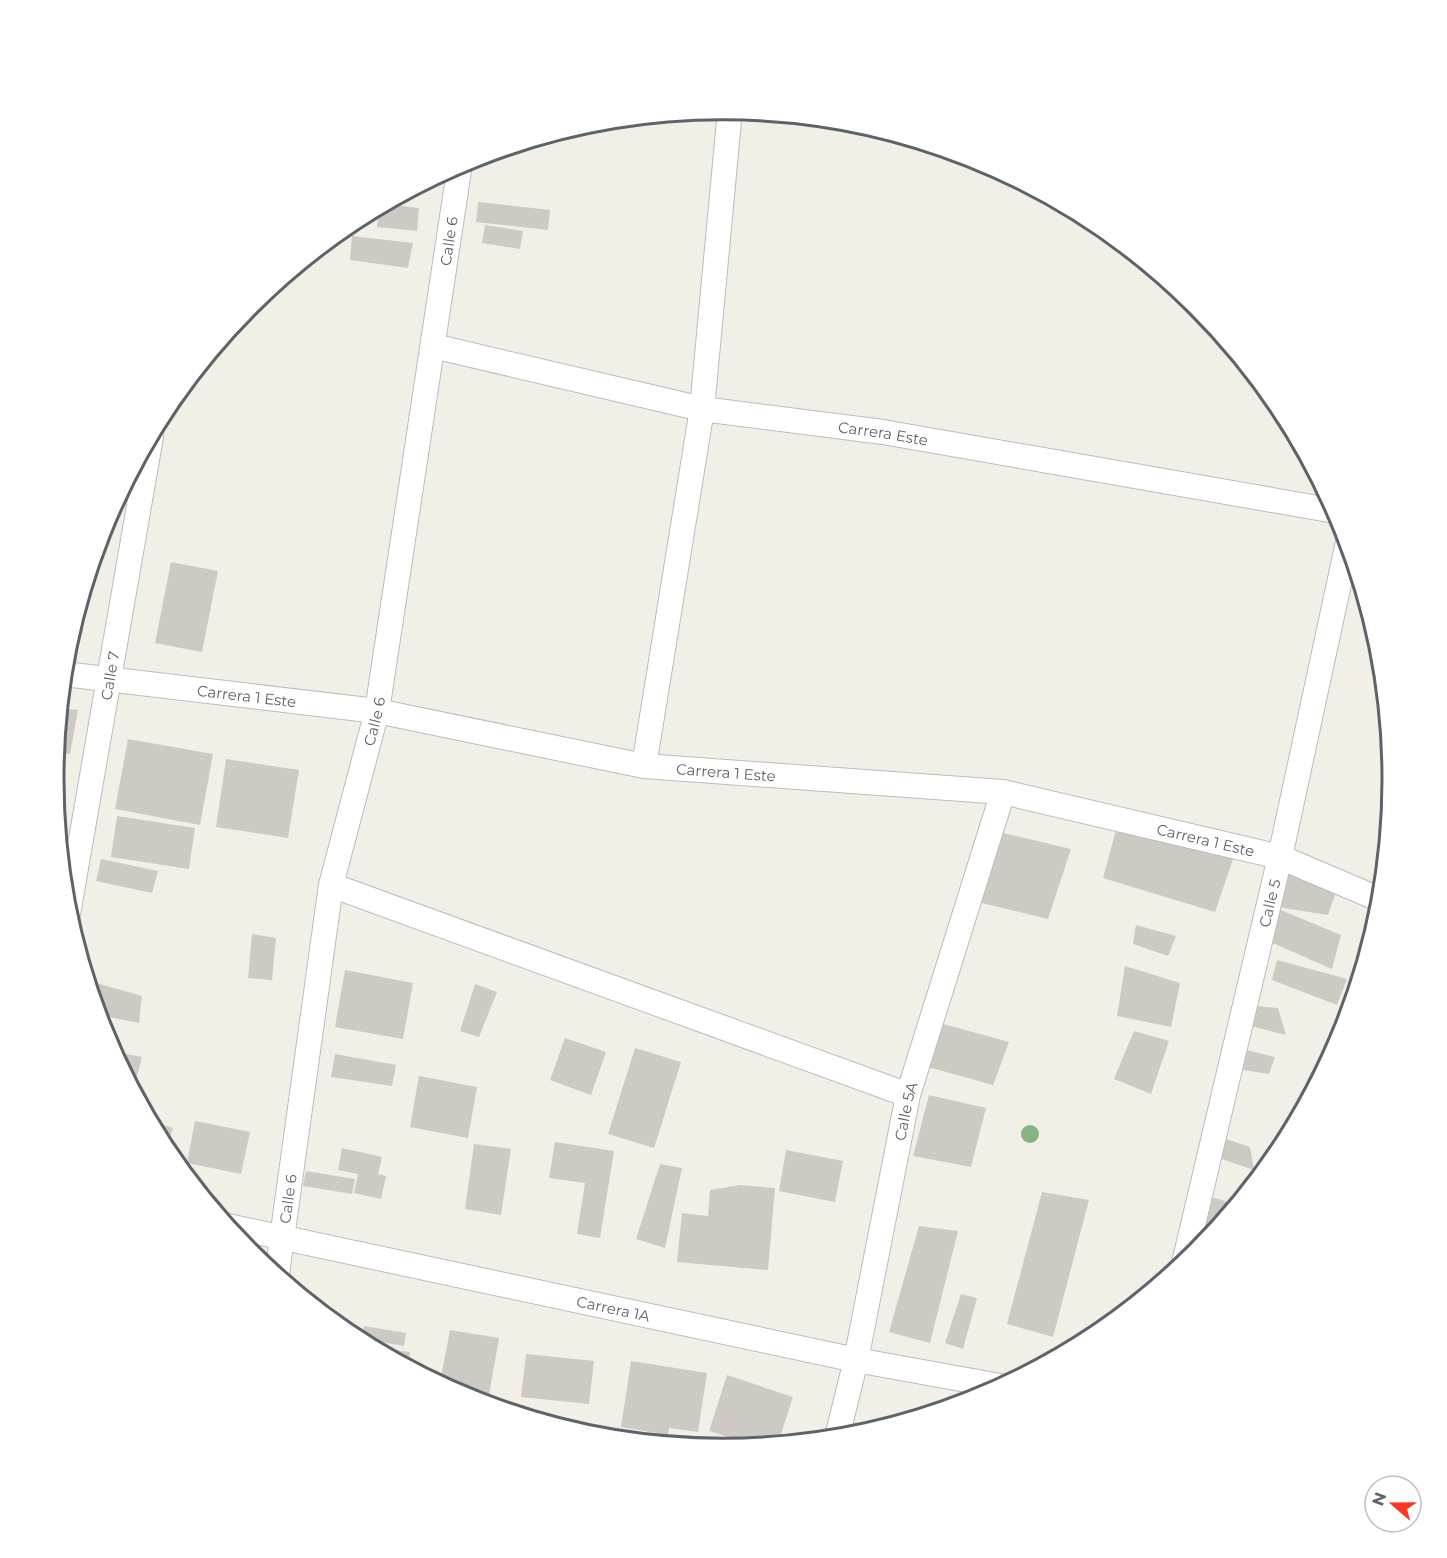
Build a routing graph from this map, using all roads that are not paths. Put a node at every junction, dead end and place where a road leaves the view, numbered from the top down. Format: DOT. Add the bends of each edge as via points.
graph roads {
  1 [pos="729,120"];
  2 [pos="458,176"];
  3 [pos="433,346"];
  4 [pos="702,409"];
  5 [pos="147,460"];
  6 [pos="1324,509"];
  7 [pos="1344,558"];
  8 [pos="73,675"];
  9 [pos="109,678"];
  10 [pos="377,711"];
  11 [pos="644,766"];
  12 [pos="1003,792"];
  13 [pos="1280,857"];
  14 [pos="73,884"];
  15 [pos="331,885"];
  16 [pos="1372,896"];
  17 [pos="908,1095"];
  18 [pos="243,1229"];
  19 [pos="280,1237"];
  20 [pos="1189,1245"];
  21 [pos="278,1264"];
  22 [pos="856,1360"];
  23 [pos="986,1383"];
  24 [pos="839,1427"];
  1 -- 4 [label="street"];
  2 -- 3 [label="street, Calle 6"];
  3 -- 4 [label="street, Carrera Este"];
  3 -- 10 [label="street, Calle 6"];
  4 -- 6 [label="street, Carrera Este" via="883,432"];
  4 -- 11 [label="street"];
  5 -- 9 [label="street, Calle 7"];
  7 -- 13 [label="street, Calle 5"];
  8 -- 9 [label="street, Carrera 1 Este"];
  9 -- 10 [label="street, Carrera 1 Este"];
  9 -- 14 [label="street, Calle 7"];
  10 -- 11 [label="street, Carrera 1 Este"];
  10 -- 15 [label="street, Calle 6"];
  11 -- 12 [label="street, Carrera 1 Este"];
  12 -- 13 [label="street, Carrera 1 Este"];
  12 -- 17 [label="street, Calle 5A"];
  13 -- 16 [label="street, Carrera 1 Este"];
  13 -- 20 [label="street, Calle 5"];
  15 -- 17 [label="street"];
  15 -- 19 [label="street, Calle 6"];
  17 -- 22 [label="street, Calle 5A"];
  18 -- 19 [label="street, Carrera 1A"];
  19 -- 21 [label="street, Calle 6"];
  19 -- 22 [label="street, Carrera 1A"];
  22 -- 23 [label="street, Carrera 1A"];
  22 -- 24 [label="street, Calle 5A"];
}
